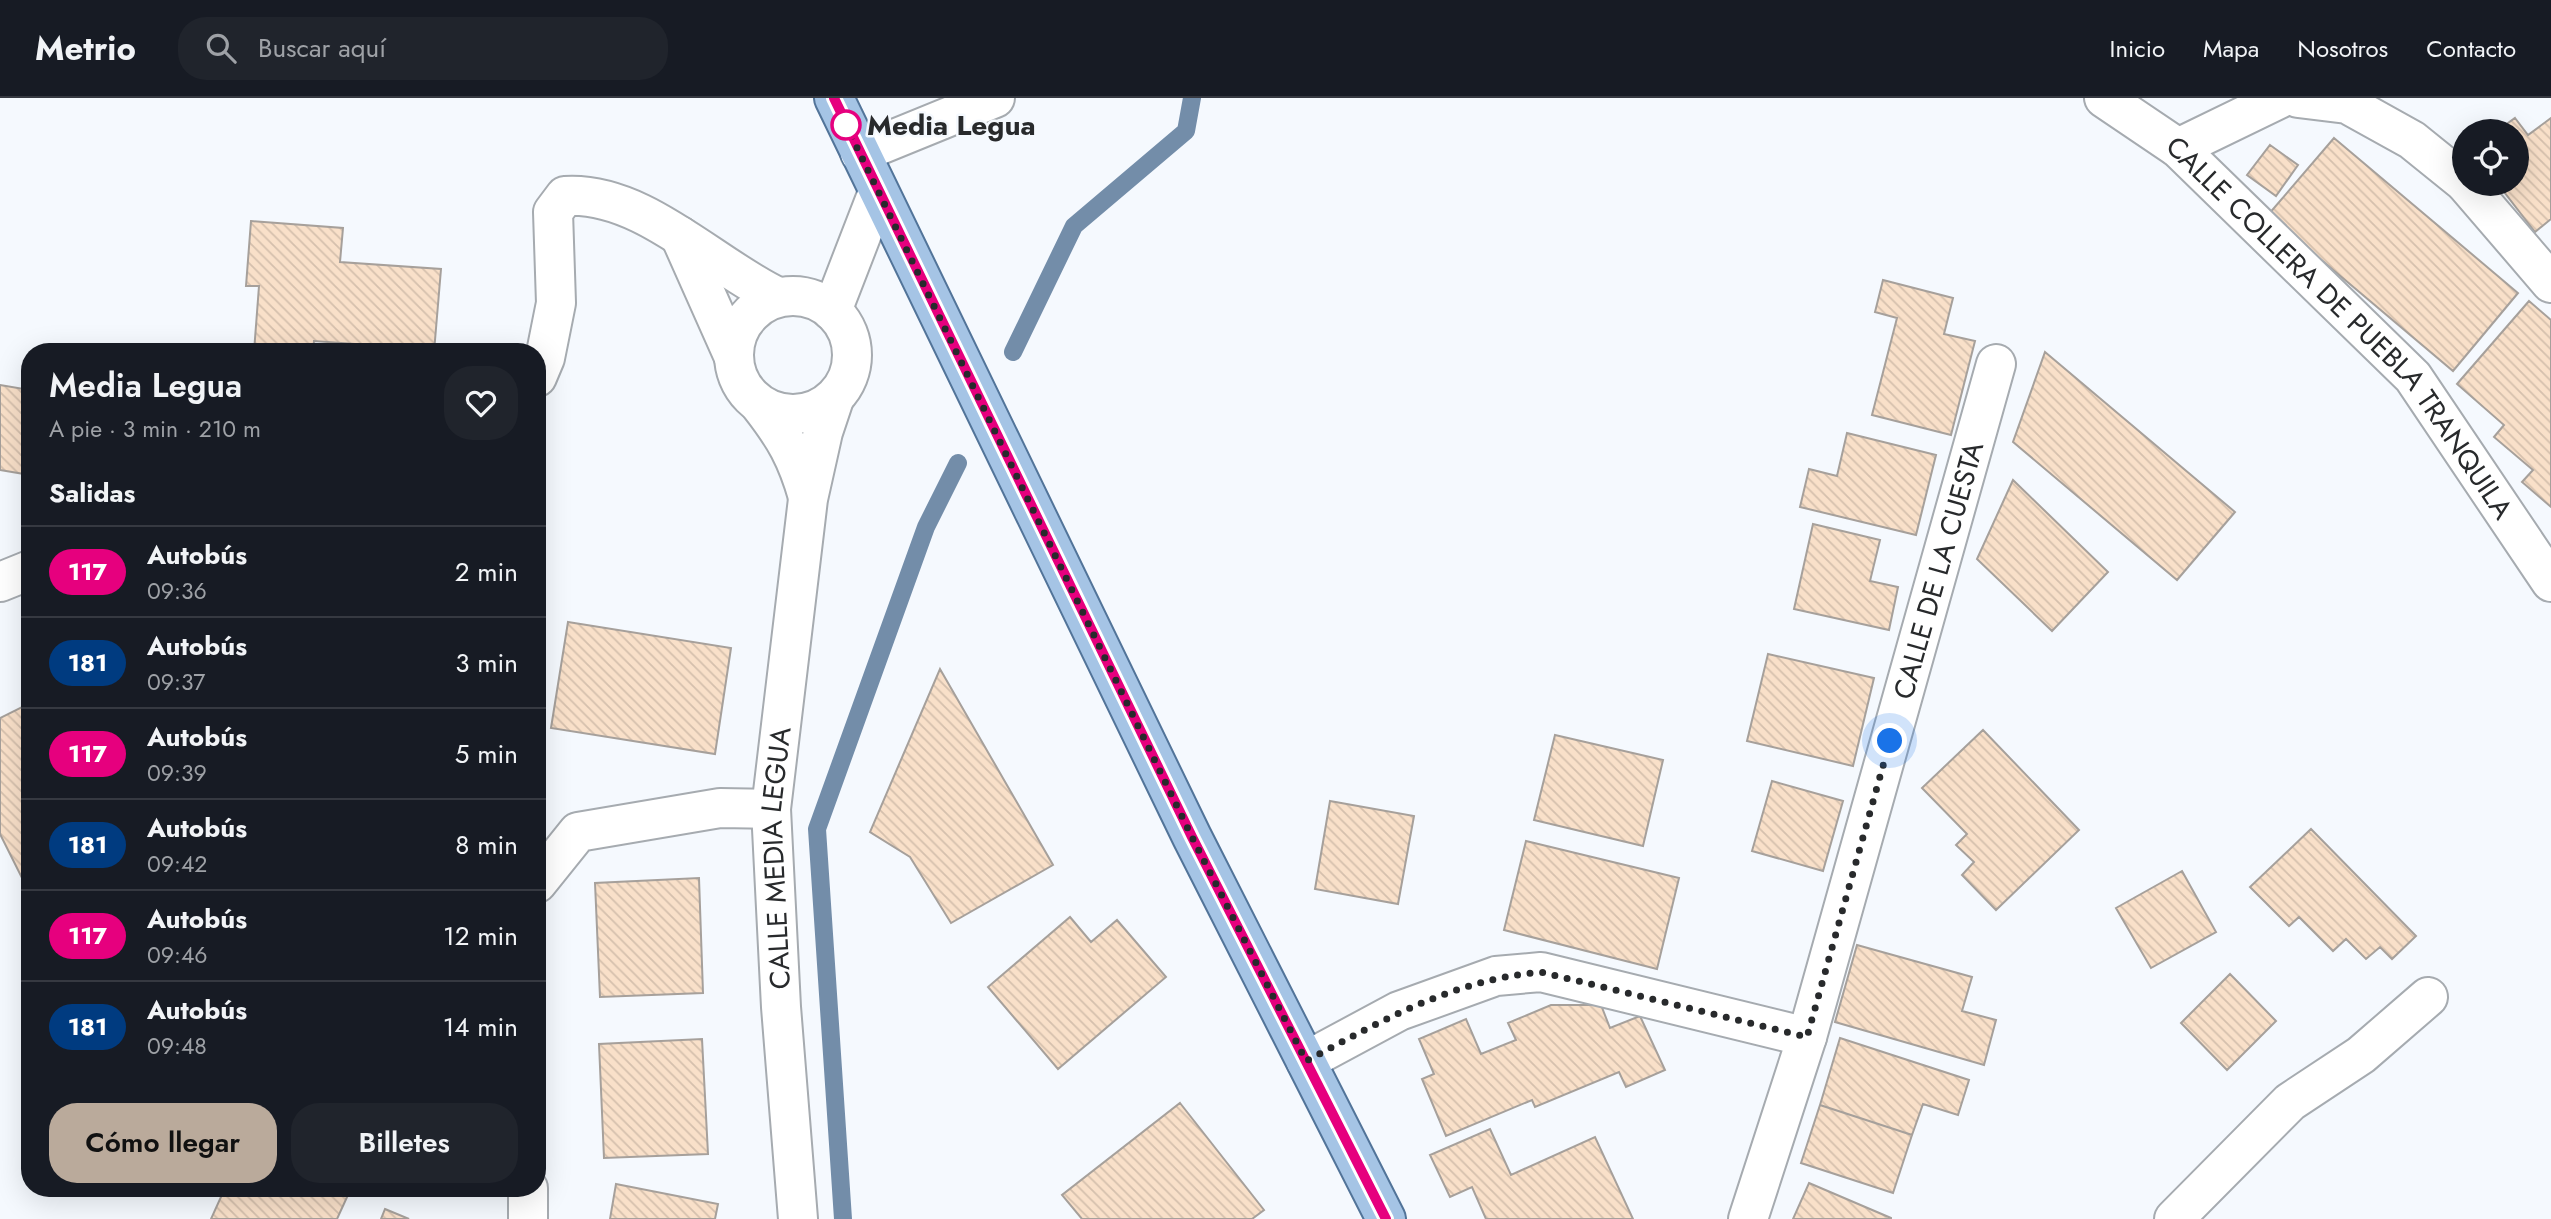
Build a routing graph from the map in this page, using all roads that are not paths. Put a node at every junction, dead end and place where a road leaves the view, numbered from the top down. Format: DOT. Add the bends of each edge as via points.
graph roads {
  1 [pos="834,98"];
  2 [pos="995,98"];
  3 [pos="2104,98"];
  4 [pos="2281,98"];
  5 [pos="2298,98"];
  6 [pos="2178,148"];
  7 [pos="859,153"];
  8 [pos="2452,173"];
  9 [pos="878,192"];
  10 [pos="2476,196"];
  11 [pos="680,236"];
  12 [pos="2551,283"];
  13 [pos="778,297"];
  14 [pos="832,311"];
  15 [pos="546,353"];
  16 [pos="733,355"];
  17 [pos="1996,364"];
  18 [pos="834,398"];
  19 [pos="760,405"];
  20 [pos="808,499"];
  21 [pos="21,574"];
  22 [pos="0,582"];
  23 [pos="2551,582"];
  24 [pos="771,809"];
  25 [pos="546,872"];
  26 [pos="2428,997"];
  27 [pos="1807,1037"];
  28 [pos="1306,1061"];
  29 [pos="528,1197"];
  30 [pos="528,1219"];
  31 [pos="798,1219"];
  32 [pos="1386,1219"];
  33 [pos="1748,1219"];
  34 [pos="2174,1219"];
  1 -- 7 [label="main road"];
  2 -- 7 [label="street"];
  3 -- 6 [label="street, CALLE COLLERA DE PUEBLA TRANQUILA"];
  4 -- 6 [label="street"];
  5 -- 8 [label="street" via="2347,104 2412,141"];
  6 -- 23 [label="street, CALLE COLLERA DE PUEBLA TRANQUILA" via="2413,377"];
  7 -- 9 [label="main road"];
  9 -- 14 [label="street"];
  9 -- 28 [label="main road"];
  10 -- 12 [label="street"];
  11 -- 13 [label="street"];
  11 -- 15 [label="street" via="587,194 565,196 553,212 556,303"];
  11 -- 16 [label="street"];
  13 -- 14 [label="street" via="797,295"];
  13 -- 16 [label="street" via="745,318"];
  14 -- 18 [label="street" via="852,345 852,364"];
  16 -- 19 [label="street" via="736,375"];
  17 -- 27 [label="street, CALLE DE LA CUESTA"];
  18 -- 19 [label="street" via="798,414"];
  18 -- 20 [label="street, CALLE MEDIA LEGUA"];
  19 -- 20 [label="street, CALLE MEDIA LEGUA" via="798,461"];
  20 -- 24 [label="street, CALLE MEDIA LEGUA"];
  21 -- 22 [label="street"];
  24 -- 25 [label="street" via="720,808 578,832"];
  24 -- 31 [label="street, CALLE MEDIA LEGUA"];
  26 -- 34 [label="street" via="2361,1055 2290,1102"];
  27 -- 28 [label="street" via="1541,972 1496,976 1399,1011"];
  27 -- 33 [label="street, CALLE DE LA CUESTA"];
  28 -- 32 [label="main road"];
  29 -- 30 [label="street"];
}
